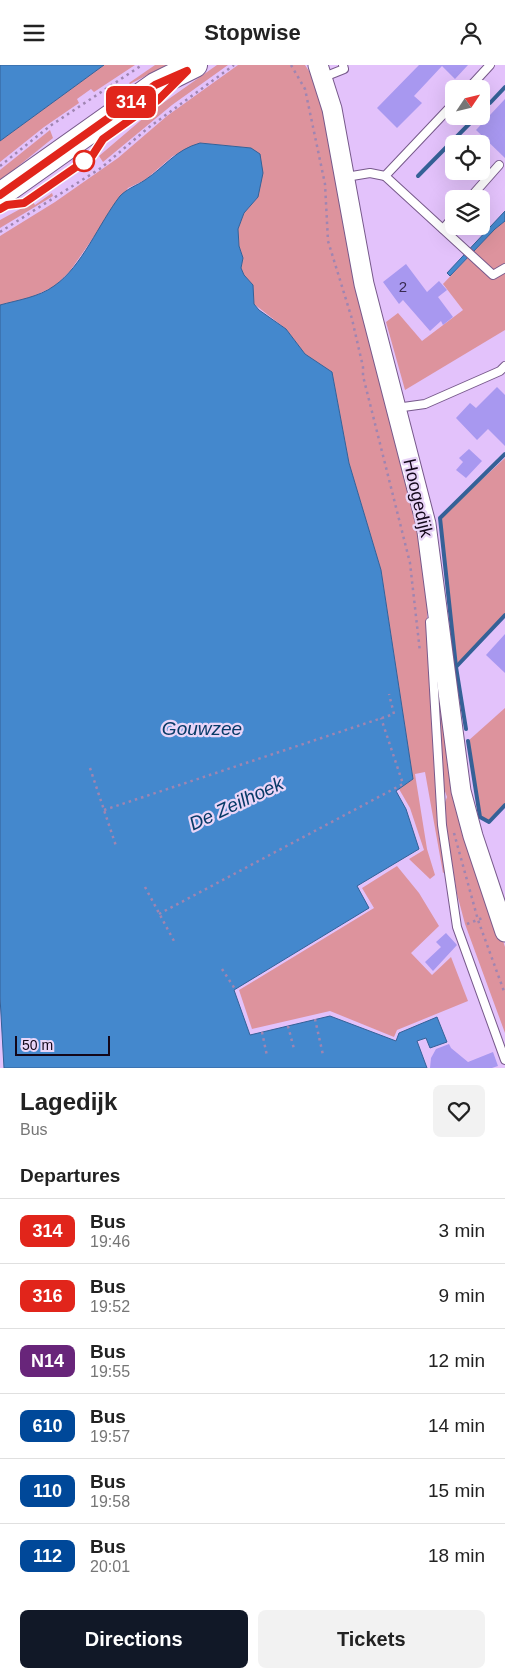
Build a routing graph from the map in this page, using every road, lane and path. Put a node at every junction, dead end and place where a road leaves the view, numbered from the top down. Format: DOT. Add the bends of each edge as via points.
graph roads {
  1 [pos="142,65"];
  2 [pos="234,65"];
  3 [pos="291,65"];
  4 [pos="343,65"];
  5 [pos="490,65"];
  6 [pos="191,68"];
  7 [pos="321,71"];
  8 [pos="476,80"];
  9 [pos="445,112"];
  10 [pos="50,127"];
  11 [pos="55,133"];
  12 [pos="499,165"];
  13 [pos="0,166"];
  14 [pos="385,175"];
  15 [pos="346,177"];
  16 [pos="477,190"];
  17 [pos="2,203"];
  18 [pos="445,226"];
  19 [pos="442,229"];
  20 [pos="0,232"];
  21 [pos="505,268"];
  22 [pos="505,366"];
  23 [pos="396,408"];
  24 [pos="435,588"];
  25 [pos="422,661"];
  26 [pos="389,694"];
  27 [pos="381,719"];
  28 [pos="90,768"];
  29 [pos="104,810"];
  30 [pos="454,830"];
  31 [pos="116,846"];
  32 [pos="145,887"];
  33 [pos="498,913"];
  34 [pos="159,914"];
  35 [pos="478,919"];
  36 [pos="465,924"];
  37 [pos="505,932"];
  38 [pos="174,941"];
  39 [pos="222,969"];
  40 [pos="235,989"];
  41 [pos="505,993"];
  42 [pos="315,1019"];
  43 [pos="288,1025"];
  44 [pos="262,1032"];
  45 [pos="294,1049"];
  46 [pos="323,1055"];
  47 [pos="267,1056"];
  48 [pos="505,1060"];
  1 -- 10 [label="path"];
  2 -- 20 [label="path" via="148,128 101,168"];
  3 -- 25 [label="path" via="305,89 325,183 328,241 352,319 363,377 410,563"];
  4 -- 7 [label="lane" via="344,69"];
  5 -- 8 [label="lane"];
  6 -- 17 [label="main road" via="158,100"];
  6 -- 17 [label="main road" via="155,85"];
  7 -- 15 [label="street, Hoogedijk"];
  9 -- 14 [label="lane"];
  10 -- 11 [label="path"];
  10 -- 13 [label="path"];
  12 -- 16 [label="lane"];
  14 -- 15 [label="lane" via="370,173"];
  14 -- 19 [label="lane"];
  15 -- 23 [label="street, Hoogedijk" via="364,284"];
  18 -- 19 [label="lane"];
  19 -- 21 [label="lane" via="493,275"];
  22 -- 23 [label="lane" via="425,404"];
  23 -- 24 [label="street, Hoogedijk" via="426,524"];
  24 -- 33 [label="street, Hoogedijk" via="461,791"];
  24 -- 48 [label="lane" via="430,613 440,795 457,927"];
  26 -- 27 [label="path" via="394,714"];
  27 -- 29 [label="path"];
  27 -- 34 [label="path" via="403,784"];
  28 -- 29 [label="path"];
  29 -- 31 [label="path"];
  30 -- 35 [label="path"];
  32 -- 34 [label="path"];
  33 -- 35 [label="path"];
  33 -- 37 [label="street, Hoogedijk"];
  34 -- 38 [label="path"];
  35 -- 36 [label="path"];
  35 -- 41 [label="path"];
  39 -- 40 [label="path"];
  42 -- 46 [label="path"];
  43 -- 45 [label="path"];
  44 -- 47 [label="path"];
}
